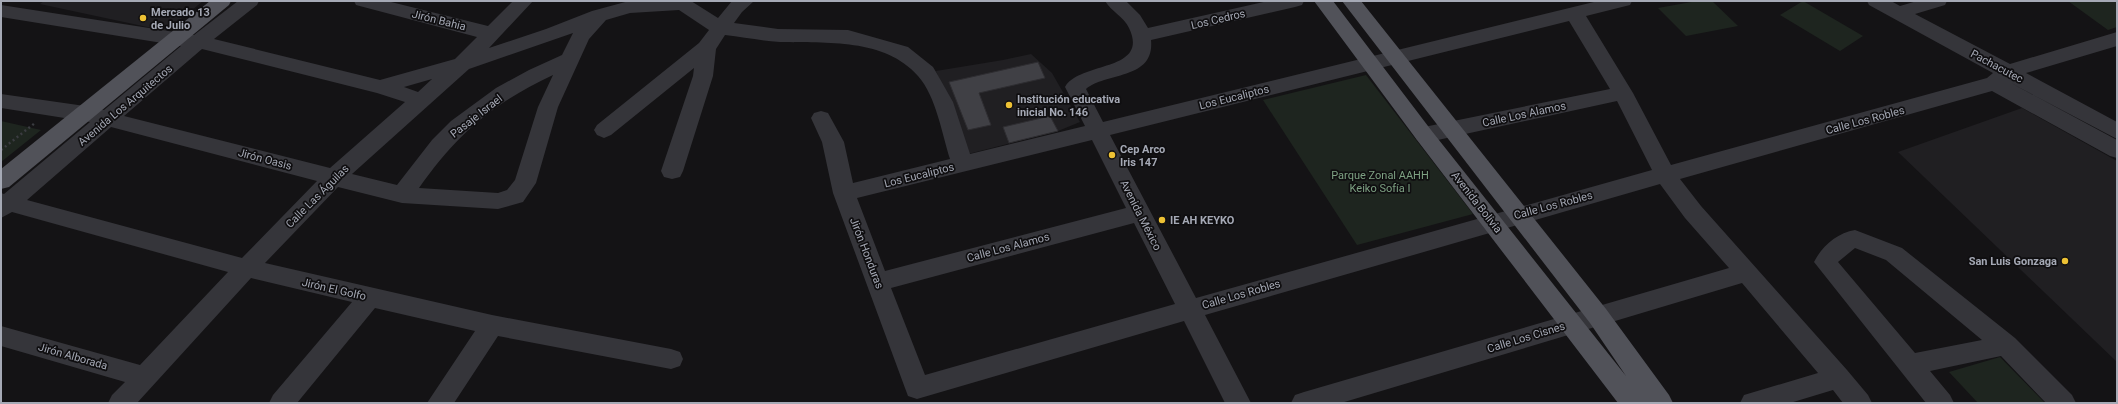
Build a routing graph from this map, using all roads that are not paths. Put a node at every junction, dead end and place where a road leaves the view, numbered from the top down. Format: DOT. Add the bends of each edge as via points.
graph roads {
  1 [pos="33,1"];
  2 [pos="222,1"];
  3 [pos="250,1"];
  4 [pos="363,1"];
  5 [pos="433,1"];
  6 [pos="524,1"];
  7 [pos="745,1"];
  8 [pos="1114,1"];
  9 [pos="1295,1"];
  10 [pos="1322,1"];
  11 [pos="1351,1"];
  12 [pos="1624,1"];
  13 [pos="1876,1"];
  14 [pos="1938,1"];
  15 [pos="680,2"];
  16 [pos="1574,13"];
  17 [pos="1898,13"];
  18 [pos="419,15"];
  19 [pos="599,15"];
  20 [pos="6,16"];
  21 [pos="720,28"];
  22 [pos="492,34"];
  23 [pos="1141,36"];
  24 [pos="175,39"];
  25 [pos="2117,39"];
  26 [pos="198,42"];
  27 [pos="706,48"];
  28 [pos="1395,57"];
  29 [pos="568,60"];
  30 [pos="1370,63"];
  31 [pos="462,64"];
  32 [pos="2001,77"];
  33 [pos="380,87"];
  34 [pos="1623,93"];
  35 [pos="1,100"];
  36 [pos="421,100"];
  37 [pos="85,113"];
  38 [pos="109,118"];
  39 [pos="821,118"];
  40 [pos="604,130"];
  41 [pos="1450,130"];
  42 [pos="1097,131"];
  43 [pos="2117,131"];
  44 [pos="1424,136"];
  45 [pos="2117,150"];
  46 [pos="962,164"];
  47 [pos="672,171"];
  48 [pos="1665,175"];
  49 [pos="334,177"];
  50 [pos="1,181"];
  51 [pos="844,193"];
  52 [pos="402,195"];
  53 [pos="4,204"];
  54 [pos="1140,213"];
  55 [pos="1518,215"];
  56 [pos="1493,222"];
  57 [pos="246,268"];
  58 [pos="1747,272"];
  59 [pos="877,282"];
  60 [pos="370,297"];
  61 [pos="1189,309"];
  62 [pos="1598,316"];
  63 [pos="1572,323"];
  64 [pos="492,325"];
  65 [pos="1,336"];
  66 [pos="2006,345"];
  67 [pos="671,359"];
  68 [pos="1909,365"];
  69 [pos="145,377"];
  70 [pos="1838,378"];
  71 [pos="917,388"];
  72 [pos="121,403"];
  73 [pos="282,403"];
  74 [pos="440,403"];
  75 [pos="1238,403"];
  76 [pos="1304,403"];
  77 [pos="1633,403"];
  78 [pos="1660,403"];
  79 [pos="1753,403"];
  80 [pos="1859,403"];
  81 [pos="1941,403"];
  82 [pos="2063,403"];
  1 -- 20 [label="street"];
  2 -- 24 [label="main road, Avenida Los Arquitectos"];
  3 -- 26 [label="street, Avenida Los Arquitectos"];
  4 -- 18 [label="street, Jirón Bahia"];
  5 -- 18 [label="street"];
  6 -- 22 [label="street, Calle Las Águilas"];
  7 -- 21 [label="street" via="735,8"];
  8 -- 23 [label="street" via="1134,19"];
  9 -- 23 [label="street, Los Cedros"];
  10 -- 30 [label="main road, Avenida Bolivia"];
  11 -- 28 [label="main road"];
  12 -- 16 [label="street, Los Eucaliptos"];
  13 -- 17 [label="street, Pachacutec"];
  14 -- 17 [label="street"];
  15 -- 19 [label="street" via="630,7"];
  15 -- 21 [label="street"];
  16 -- 28 [label="street, Los Eucaliptos"];
  16 -- 34 [label="street"];
  17 -- 32 [label="street, Pachacutec"];
  18 -- 22 [label="street, Jirón Bahia"];
  19 -- 29 [label="street" via="581,36"];
  19 -- 31 [label="street" via="553,34"];
  20 -- 24 [label="street"];
  21 -- 27 [label="street"];
  21 -- 46 [label="street" via="778,35 848,37 901,52 926,72 943,102"];
  22 -- 31 [label="street, Calle Las Águilas"];
  23 -- 42 [label="street, Avenida México" via="1142,45 1132,64 1122,70 1089,77 1074,88"];
  24 -- 26 [label="street"];
  24 -- 37 [label="main road, Avenida Los Arquitectos"];
  25 -- 32 [label="street, Calle Los Robles"];
  26 -- 33 [label="street"];
  26 -- 38 [label="street, Avenida Los Arquitectos"];
  27 -- 40 [label="street"];
  27 -- 47 [label="street" via="703,76"];
  28 -- 30 [label="street, Los Eucaliptos"];
  28 -- 41 [label="main road"];
  29 -- 52 [label="street, Pasaje Israel" via="531,76 475,113 446,139"];
  29 -- 52 [label="street, Jirón Oasis" via="548,107 525,183 515,196 498,200"];
  30 -- 42 [label="street, Los Eucaliptos"];
  30 -- 44 [label="main road, Avenida Bolivia"];
  31 -- 33 [label="street"];
  31 -- 36 [label="street, Calle Las Águilas"];
  32 -- 43 [label="street, Pachacutec"];
  32 -- 45 [label="street, Pachacutec"];
  32 -- 48 [label="street, Calle Los Robles"];
  33 -- 36 [label="street"];
  34 -- 41 [label="street, Calle Los Alamos"];
  34 -- 48 [label="street"];
  35 -- 37 [label="street, Jirón Oasis"];
  36 -- 49 [label="street, Calle Las Águilas"];
  37 -- 38 [label="street, Jirón Oasis"];
  37 -- 50 [label="main road, Avenida Los Arquitectos"];
  38 -- 49 [label="street, Jirón Oasis"];
  38 -- 53 [label="street, Avenida Los Arquitectos"];
  39 -- 51 [label="street, Jirón Honduras" via="833,142"];
  41 -- 44 [label="street, Calle Los Alamos"];
  41 -- 55 [label="main road"];
  42 -- 46 [label="street, Los Eucaliptos"];
  42 -- 54 [label="street, Avenida México"];
  44 -- 56 [label="main road, Avenida Bolivia"];
  46 -- 51 [label="street, Los Eucaliptos"];
  48 -- 55 [label="street, Calle Los Robles"];
  48 -- 58 [label="street" via="1693,212"];
  49 -- 52 [label="street, Jirón Oasis"];
  49 -- 57 [label="street, Calle Las Águilas"];
  51 -- 59 [label="street, Jirón Honduras"];
  53 -- 57 [label="street, Jirón El Golfo"];
  54 -- 59 [label="street, Calle Los Alamos"];
  54 -- 61 [label="street, Avenida México"];
  55 -- 56 [label="street, Calle Los Robles"];
  55 -- 62 [label="main road"];
  56 -- 61 [label="street, Calle Los Robles"];
  56 -- 63 [label="main road, Avenida Bolivia"];
  57 -- 60 [label="street, Jirón El Golfo"];
  57 -- 69 [label="street, Calle Las Águilas"];
  58 -- 62 [label="street, Calle Los Cisnes"];
  58 -- 70 [label="street"];
  59 -- 71 [label="street, Jirón Honduras"];
  60 -- 64 [label="street, Jirón El Golfo"];
  60 -- 73 [label="street"];
  61 -- 71 [label="street, Calle Los Robles"];
  61 -- 75 [label="street, Avenida México"];
  62 -- 63 [label="street, Calle Los Cisnes"];
  62 -- 78 [label="main road"];
  63 -- 76 [label="street, Calle Los Cisnes"];
  63 -- 77 [label="main road, Avenida Bolivia"];
  64 -- 67 [label="street, Jirón El Golfo"];
  64 -- 74 [label="street"];
  65 -- 69 [label="street, Jirón Alborada"];
  66 -- 68 [label="street"];
  66 -- 68 [label="street" via="1894,254 1856,239 1848,240 1828,257 1826,262"];
  66 -- 82 [label="street"];
  68 -- 81 [label="street"];
  69 -- 72 [label="street, Calle Las Águilas"];
  70 -- 79 [label="street"];
  70 -- 80 [label="street"];
}
